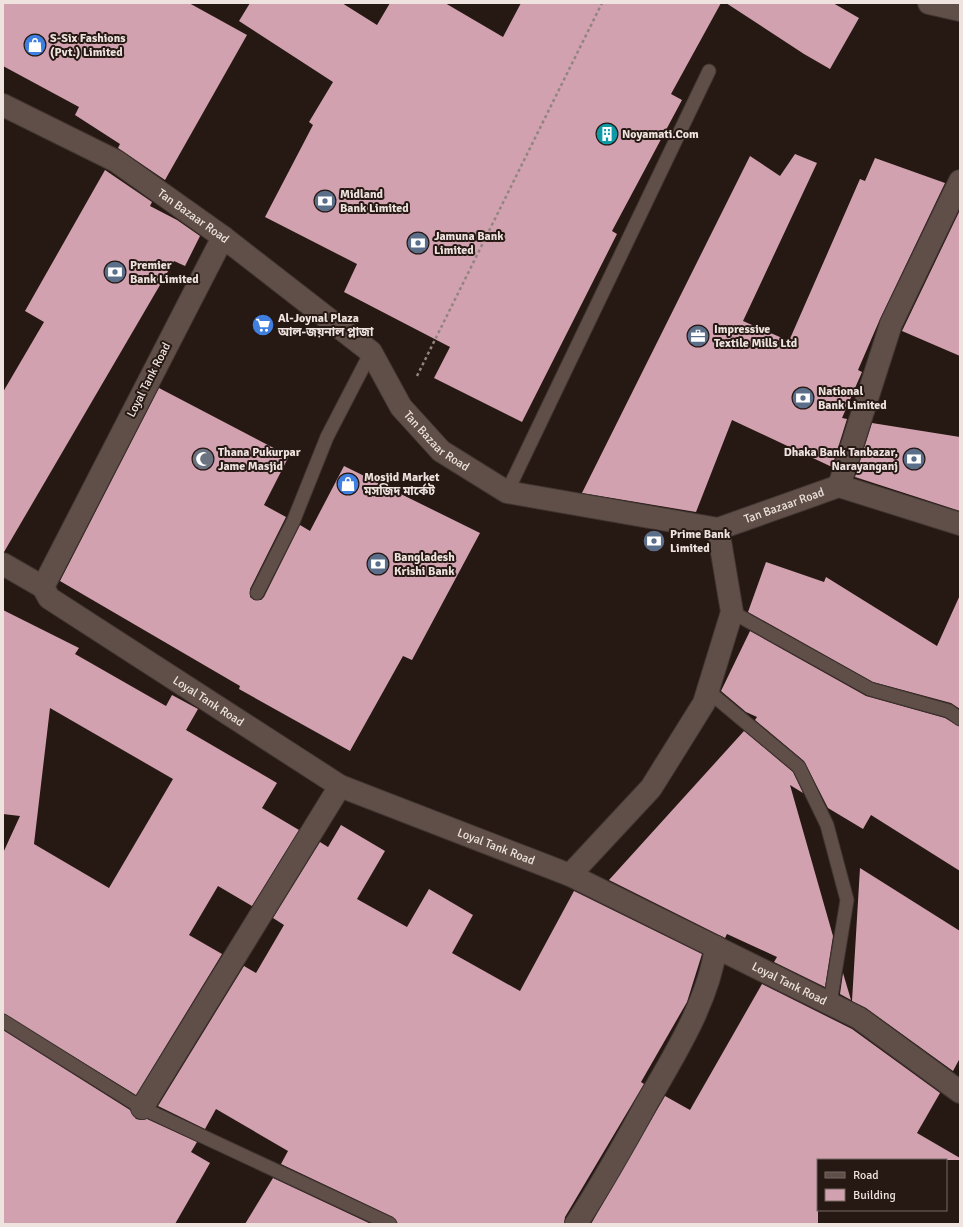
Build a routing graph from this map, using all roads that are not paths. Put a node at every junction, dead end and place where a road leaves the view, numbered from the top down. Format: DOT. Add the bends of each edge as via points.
graph roads {
  1 [pos="929,3"];
  2 [pos="960,10"];
  3 [pos="709,71"];
  4 [pos="3,104"];
  5 [pos="959,185"];
  6 [pos="223,237"];
  7 [pos="371,352"];
  8 [pos="839,486"];
  9 [pos="507,492"];
  10 [pos="960,524"];
  11 [pos="718,528"];
  12 [pos="3,564"];
  13 [pos="43,587"];
  14 [pos="257,593"];
  15 [pos="732,612"];
  16 [pos="708,691"];
  17 [pos="960,719"];
  18 [pos="340,786"];
  19 [pos="570,875"];
  20 [pos="716,947"];
  21 [pos="830,1003"];
  22 [pos="3,1020"];
  23 [pos="960,1092"];
  24 [pos="142,1108"];
  25 [pos="390,1224"];
  26 [pos="576,1224"];
  1 -- 2 [label="street"];
  3 -- 9 [label="lane"];
  4 -- 6 [label="street, Tan Bazaar Road" via="116,161"];
  5 -- 8 [label="street" via="891,324"];
  6 -- 7 [label="street, Tan Bazaar Road"];
  6 -- 13 [label="street, Loyal Tank Road"];
  7 -- 9 [label="street, Tan Bazaar Road" via="401,407 441,452"];
  7 -- 14 [label="lane" via="327,437 293,522"];
  8 -- 10 [label="street, Tan Bazaar Road"];
  8 -- 11 [label="street, Tan Bazaar Road"];
  9 -- 11 [label="street, Tan Bazaar Road"];
  11 -- 15 [label="street"];
  12 -- 13 [label="street, Loyal Tank Road"];
  13 -- 18 [label="street, Loyal Tank Road" via="49,598"];
  15 -- 16 [label="street"];
  15 -- 17 [label="lane" via="870,689 949,711"];
  16 -- 19 [label="street" via="704,703 652,788"];
  16 -- 21 [label="lane" via="799,767 827,825 847,900"];
  18 -- 19 [label="street, Loyal Tank Road"];
  18 -- 24 [label="street"];
  19 -- 20 [label="street, Loyal Tank Road"];
  20 -- 21 [label="street, Loyal Tank Road"];
  20 -- 26 [label="street" via="714,962 690,1027 597,1192"];
  21 -- 23 [label="street, Loyal Tank Road" via="859,1018"];
  22 -- 24 [label="lane"];
  24 -- 25 [label="lane"];
}
